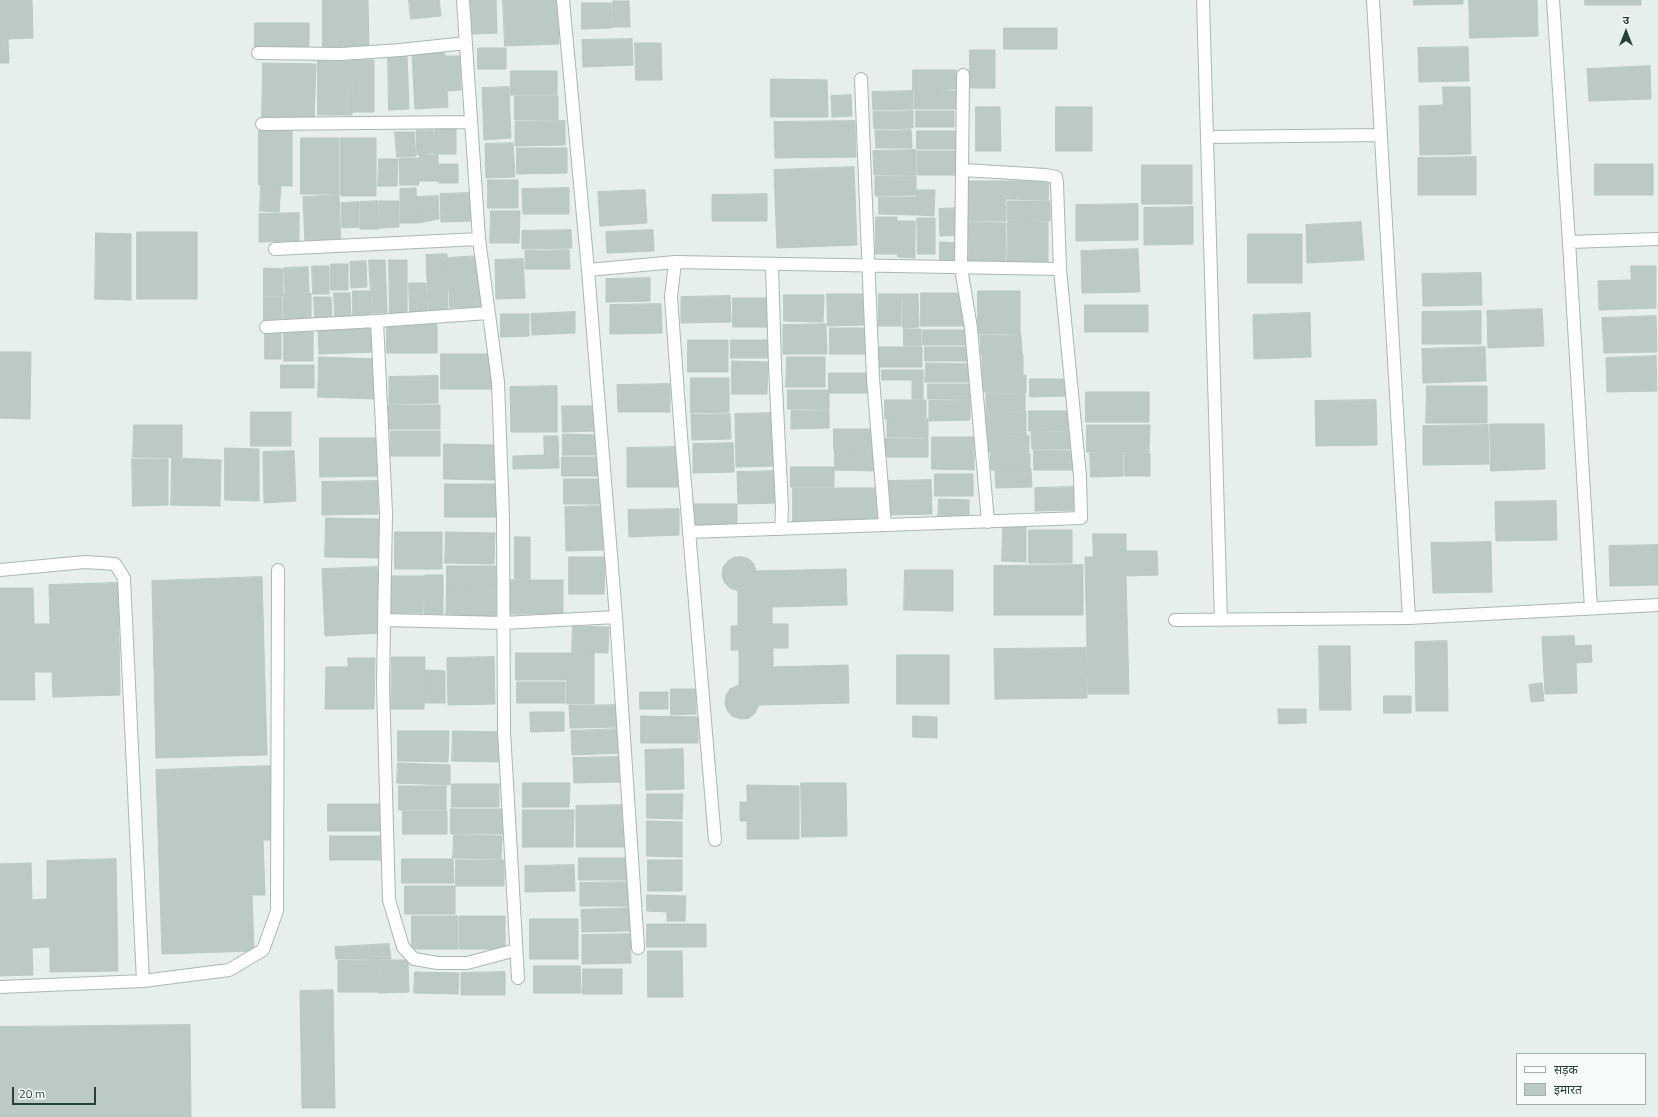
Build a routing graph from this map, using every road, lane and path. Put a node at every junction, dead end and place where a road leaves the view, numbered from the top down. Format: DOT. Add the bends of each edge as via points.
graph roads {
  1 [pos="463,0"];
  2 [pos="563,0"];
  3 [pos="1203,0"];
  4 [pos="1373,0"];
  5 [pos="1553,0"];
  6 [pos="466,42"];
  7 [pos="258,53"];
  8 [pos="963,75"];
  9 [pos="861,79"];
  10 [pos="471,122"];
  11 [pos="262,124"];
  12 [pos="1381,136"];
  13 [pos="1207,137"];
  14 [pos="963,170"];
  15 [pos="479,239"];
  16 [pos="1658,239"];
  17 [pos="1569,242"];
  18 [pos="275,249"];
  19 [pos="675,262"];
  20 [pos="772,265"];
  21 [pos="868,265"];
  22 [pos="961,268"];
  23 [pos="1060,269"];
  24 [pos="588,270"];
  25 [pos="488,313"];
  26 [pos="377,321"];
  27 [pos="266,327"];
  28 [pos="988,522"];
  29 [pos="885,525"];
  30 [pos="781,529"];
  31 [pos="689,532"];
  32 [pos="0,570"];
  33 [pos="278,570"];
  34 [pos="1658,605"];
  35 [pos="1591,608"];
  36 [pos="616,617"];
  37 [pos="1409,618"];
  38 [pos="384,620"];
  39 [pos="1175,620"];
  40 [pos="1221,620"];
  41 [pos="503,622"];
  42 [pos="715,840"];
  43 [pos="638,948"];
  44 [pos="516,950"];
  45 [pos="518,978"];
  46 [pos="143,981"];
  47 [pos="0,987"];
  1 -- 6 [label="street"];
  2 -- 24 [label="street"];
  3 -- 13 [label="street"];
  4 -- 12 [label="street"];
  5 -- 17 [label="street"];
  6 -- 7 [label="street" via="341,54"];
  6 -- 10 [label="street"];
  8 -- 14 [label="street"];
  9 -- 21 [label="street"];
  10 -- 11 [label="street"];
  10 -- 15 [label="street"];
  12 -- 13 [label="street"];
  12 -- 37 [label="street"];
  13 -- 40 [label="street"];
  14 -- 22 [label="street"];
  14 -- 23 [label="street" via="1046,174 1056,177"];
  15 -- 18 [label="street"];
  15 -- 25 [label="street"];
  16 -- 17 [label="street"];
  17 -- 35 [label="street"];
  19 -- 20 [label="street"];
  19 -- 24 [label="street"];
  19 -- 31 [label="street" via="671,297"];
  20 -- 21 [label="street"];
  20 -- 30 [label="street"];
  21 -- 22 [label="street"];
  21 -- 29 [label="street" via="873,378"];
  22 -- 23 [label="street"];
  22 -- 28 [label="street" via="971,328"];
  23 -- 28 [label="street" via="1080,476 1081,518"];
  24 -- 36 [label="street"];
  25 -- 26 [label="street"];
  25 -- 41 [label="street" via="498,382 503,518"];
  26 -- 27 [label="street"];
  26 -- 38 [label="street" via="386,513"];
  28 -- 29 [label="street"];
  29 -- 30 [label="street"];
  30 -- 31 [label="street"];
  31 -- 42 [label="street"];
  32 -- 46 [label="street" via="85,562 107,563 115,564 124,578"];
  33 -- 46 [label="street" via="277,911 263,950 229,970"];
  34 -- 35 [label="street"];
  35 -- 37 [label="street"];
  36 -- 41 [label="street"];
  36 -- 43 [label="street"];
  37 -- 40 [label="street"];
  38 -- 41 [label="street"];
  38 -- 44 [label="street" via="383,684 389,900 403,947 414,958 438,963 467,963"];
  39 -- 40 [label="street"];
  41 -- 44 [label="street" via="504,731"];
  44 -- 45 [label="street"];
  46 -- 47 [label="street"];
}
